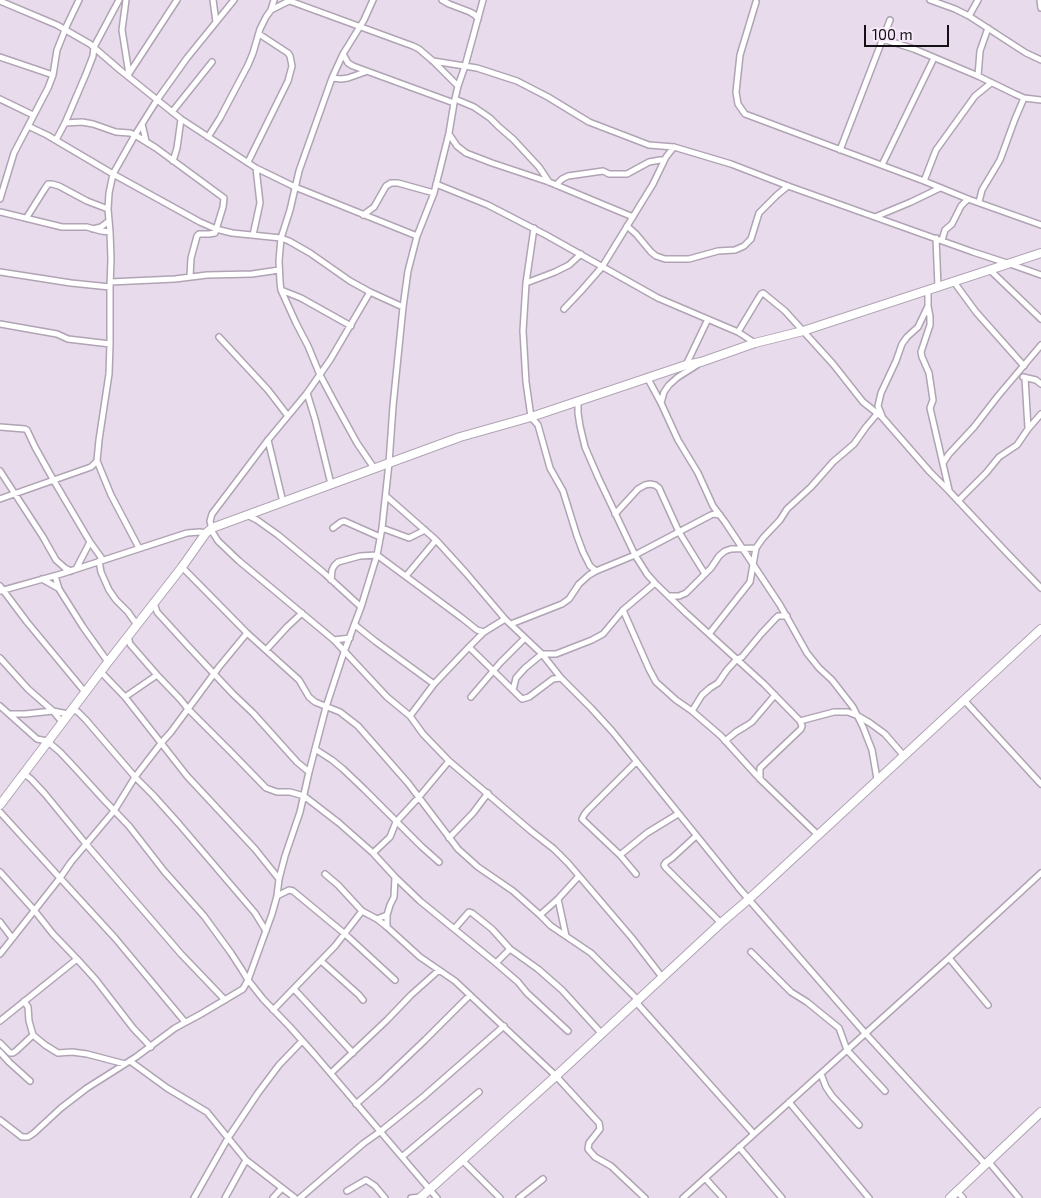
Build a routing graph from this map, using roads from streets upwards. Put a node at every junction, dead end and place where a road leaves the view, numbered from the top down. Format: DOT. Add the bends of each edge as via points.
graph roads {
  1 [pos="79,0"];
  2 [pos="119,0"];
  3 [pos="126,0"];
  4 [pos="177,0"];
  5 [pos="213,0"];
  6 [pos="234,0"];
  7 [pos="274,0"];
  8 [pos="288,0"];
  9 [pos="373,0"];
  10 [pos="442,0"];
  11 [pos="483,0"];
  12 [pos="930,0"];
  13 [pos="978,0"];
  14 [pos="1040,0"];
  15 [pos="0,1"];
  16 [pos="756,2"];
  17 [pos="1041,8"];
  18 [pos="271,10"];
  19 [pos="969,16"];
  20 [pos="478,19"];
  21 [pos="890,20"];
  22 [pos="216,22"];
  23 [pos="359,26"];
  24 [pos="988,28"];
  25 [pos="65,30"];
  26 [pos="259,34"];
  27 [pos="883,39"];
  28 [pos="94,47"];
  29 [pos="343,54"];
  30 [pos="102,55"];
  31 [pos="93,56"];
  32 [pos="0,57"];
  33 [pos="934,58"];
  34 [pos="1041,60"];
  35 [pos="212,62"];
  36 [pos="433,62"];
  37 [pos="465,66"];
  38 [pos="365,72"];
  39 [pos="129,74"];
  40 [pos="52,75"];
  41 [pos="978,76"];
  42 [pos="332,78"];
  43 [pos="991,83"];
  44 [pos="458,86"];
  45 [pos="1024,98"];
  46 [pos="0,99"];
  47 [pos="157,100"];
  48 [pos="1041,100"];
  49 [pos="454,101"];
  50 [pos="172,112"];
  51 [pos="33,115"];
  52 [pos="181,119"];
  53 [pos="65,123"];
  54 [pos="142,124"];
  55 [pos="28,126"];
  56 [pos="449,133"];
  57 [pos="135,135"];
  58 [pos="208,137"];
  59 [pos="56,140"];
  60 [pos="146,141"];
  61 [pos="674,147"];
  62 [pos="840,150"];
  63 [pos="664,160"];
  64 [pos="172,161"];
  65 [pos="248,162"];
  66 [pos="882,166"];
  67 [pos="256,168"];
  68 [pos="113,174"];
  69 [pos="924,181"];
  70 [pos="549,182"];
  71 [pos="436,184"];
  72 [pos="556,185"];
  73 [pos="788,186"];
  74 [pos="295,187"];
  75 [pos="940,188"];
  76 [pos="1,190"];
  77 [pos="434,193"];
  78 [pos="0,199"];
  79 [pos="968,199"];
  80 [pos="979,202"];
  81 [pos="108,209"];
  82 [pos="0,212"];
  83 [pos="363,215"];
  84 [pos="632,217"];
  85 [pos="875,217"];
  86 [pos="27,218"];
  87 [pos="109,221"];
  88 [pos="1041,225"];
  89 [pos="627,226"];
  90 [pos="534,228"];
  91 [pos="93,229"];
  92 [pos="216,230"];
  93 [pos="110,232"];
  94 [pos="253,235"];
  95 [pos="417,236"];
  96 [pos="281,238"];
  97 [pos="939,239"];
  98 [pos="1041,253"];
  99 [pos="580,254"];
  100 [pos="1010,264"];
  101 [pos="602,267"];
  102 [pos="279,270"];
  103 [pos="990,270"];
  104 [pos="0,272"];
  105 [pos="1041,275"];
  106 [pos="190,276"];
  107 [pos="954,282"];
  108 [pos="526,283"];
  109 [pos="110,285"];
  110 [pos="938,287"];
  111 [pos="281,290"];
  112 [pos="928,291"];
  113 [pos="370,292"];
  114 [pos="928,306"];
  115 [pos="403,307"];
  116 [pos="564,309"];
  117 [pos="708,319"];
  118 [pos="1041,319"];
  119 [pos="0,324"];
  120 [pos="351,326"];
  121 [pos="803,331"];
  122 [pos="738,332"];
  123 [pos="219,336"];
  124 [pos="755,343"];
  125 [pos="110,344"];
  126 [pos="1041,345"];
  127 [pos="701,362"];
  128 [pos="686,364"];
  129 [pos="1024,366"];
  130 [pos="320,375"];
  131 [pos="1016,376"];
  132 [pos="647,378"];
  133 [pos="1025,378"];
  134 [pos="1041,384"];
  135 [pos="307,393"];
  136 [pos="578,401"];
  137 [pos="661,403"];
  138 [pos="1041,414"];
  139 [pos="880,415"];
  140 [pos="288,416"];
  141 [pos="532,417"];
  142 [pos="0,427"];
  143 [pos="1028,429"];
  144 [pos="268,440"];
  145 [pos="97,462"];
  146 [pos="389,463"];
  147 [pos="943,463"];
  148 [pos="91,467"];
  149 [pos="374,468"];
  150 [pos="100,470"];
  151 [pos="0,471"];
  152 [pos="54,481"];
  153 [pos="331,484"];
  154 [pos="949,491"];
  155 [pos="15,494"];
  156 [pos="386,496"];
  157 [pos="0,499"];
  158 [pos="958,500"];
  159 [pos="284,502"];
  160 [pos="396,506"];
  161 [pos="713,506"];
  162 [pos="384,510"];
  163 [pos="615,514"];
  164 [pos="247,515"];
  165 [pos="720,515"];
  166 [pos="706,517"];
  167 [pos="333,528"];
  168 [pos="382,528"];
  169 [pos="209,530"];
  170 [pos="425,530"];
  171 [pos="678,532"];
  172 [pos="380,536"];
  173 [pos="436,540"];
  174 [pos="90,542"];
  175 [pos="139,548"];
  176 [pos="756,548"];
  177 [pos="743,549"];
  178 [pos="377,555"];
  179 [pos="635,555"];
  180 [pos="56,560"];
  181 [pos="101,560"];
  182 [pos="752,563"];
  183 [pos="590,566"];
  184 [pos="182,567"];
  185 [pos="73,570"];
  186 [pos="596,571"];
  187 [pos="61,574"];
  188 [pos="590,574"];
  189 [pos="705,574"];
  190 [pos="55,576"];
  191 [pos="406,576"];
  192 [pos="42,579"];
  193 [pos="331,580"];
  194 [pos="655,583"];
  195 [pos="1041,588"];
  196 [pos="1,589"];
  197 [pos="59,589"];
  198 [pos="668,596"];
  199 [pos="154,602"];
  200 [pos="361,607"];
  201 [pos="149,610"];
  202 [pos="623,610"];
  203 [pos="158,612"];
  204 [pos="302,613"];
  205 [pos="787,616"];
  206 [pos="505,619"];
  207 [pos="355,624"];
  208 [pos="511,624"];
  209 [pos="137,625"];
  210 [pos="1041,629"];
  211 [pos="247,632"];
  212 [pos="364,633"];
  213 [pos="482,634"];
  214 [pos="709,634"];
  215 [pos="350,636"];
  216 [pos="525,638"];
  217 [pos="128,640"];
  218 [pos="334,640"];
  219 [pos="469,647"];
  220 [pos="266,650"];
  221 [pos="344,652"];
  222 [pos="542,654"];
  223 [pos="556,654"];
  224 [pos="0,658"];
  225 [pos="737,659"];
  226 [pos="108,662"];
  227 [pos="551,665"];
  228 [pos="494,670"];
  229 [pos="555,671"];
  230 [pos="101,672"];
  231 [pos="214,674"];
  232 [pos="157,675"];
  233 [pos="561,678"];
  234 [pos="552,679"];
  235 [pos="434,684"];
  236 [pos="513,690"];
  237 [pos="85,692"];
  238 [pos="775,695"];
  239 [pos="125,697"];
  240 [pos="472,697"];
  241 [pos="180,699"];
  242 [pos="964,700"];
  243 [pos="193,702"];
  244 [pos="326,707"];
  245 [pos="1,709"];
  246 [pos="188,709"];
  247 [pos="334,710"];
  248 [pos="53,711"];
  249 [pos="70,711"];
  250 [pos="692,711"];
  251 [pos="10,714"];
  252 [pos="410,716"];
  253 [pos="858,716"];
  254 [pos="324,717"];
  255 [pos="800,721"];
  256 [pos="62,722"];
  257 [pos="47,741"];
  258 [pos="726,741"];
  259 [pos="162,742"];
  260 [pos="315,749"];
  261 [pos="904,756"];
  262 [pos="449,761"];
  263 [pos="636,762"];
  264 [pos="309,772"];
  265 [pos="23,773"];
  266 [pos="135,777"];
  267 [pos="760,779"];
  268 [pos="877,779"];
  269 [pos="1041,784"];
  270 [pos="488,793"];
  271 [pos="304,796"];
  272 [pos="419,797"];
  273 [pos="0,805"];
  274 [pos="114,811"];
  275 [pos="0,812"];
  276 [pos="678,814"];
  277 [pos="396,822"];
  278 [pos="818,835"];
  279 [pos="696,836"];
  280 [pos="449,838"];
  281 [pos="86,844"];
  282 [pos="373,853"];
  283 [pos="620,856"];
  284 [pos="439,862"];
  285 [pos="0,872"];
  286 [pos="1041,873"];
  287 [pos="324,874"];
  288 [pos="636,874"];
  289 [pos="579,876"];
  290 [pos="395,877"];
  291 [pos="60,878"];
  292 [pos="279,879"];
  293 [pos="277,896"];
  294 [pos="558,899"];
  295 [pos="749,899"];
  296 [pos="34,910"];
  297 [pos="362,910"];
  298 [pos="387,915"];
  299 [pos="540,915"];
  300 [pos="377,919"];
  301 [pos="0,922"];
  302 [pos="721,923"];
  303 [pos="387,927"];
  304 [pos="455,928"];
  305 [pos="266,931"];
  306 [pos="345,934"];
  307 [pos="566,936"];
  308 [pos="12,938"];
  309 [pos="510,949"];
  310 [pos="751,952"];
  311 [pos="0,954"];
  312 [pos="949,958"];
  313 [pos="77,959"];
  314 [pos="321,961"];
  315 [pos="496,963"];
  316 [pos="440,970"];
  317 [pos="662,977"];
  318 [pos="248,980"];
  319 [pos="395,980"];
  320 [pos="294,989"];
  321 [pos="470,995"];
  322 [pos="225,1000"];
  323 [pos="364,1000"];
  324 [pos="24,1001"];
  325 [pos="637,1001"];
  326 [pos="988,1005"];
  327 [pos="273,1010"];
  328 [pos="0,1021"];
  329 [pos="185,1022"];
  330 [pos="504,1026"];
  331 [pos="568,1031"];
  332 [pos="866,1033"];
  333 [pos="602,1034"];
  334 [pos="33,1035"];
  335 [pos="302,1041"];
  336 [pos="0,1043"];
  337 [pos="151,1047"];
  338 [pos="848,1050"];
  339 [pos="0,1052"];
  340 [pos="353,1053"];
  341 [pos="128,1063"];
  342 [pos="330,1073"];
  343 [pos="821,1074"];
  344 [pos="556,1076"];
  345 [pos="30,1081"];
  346 [pos="884,1091"];
  347 [pos="479,1092"];
  348 [pos="789,1102"];
  349 [pos="356,1104"];
  350 [pos="1041,1112"];
  351 [pos="0,1120"];
  352 [pos="859,1125"];
  353 [pos="381,1131"];
  354 [pos="754,1134"];
  355 [pos="228,1138"];
  356 [pos="739,1148"];
  357 [pos="403,1156"];
  358 [pos="246,1160"];
  359 [pos="462,1160"];
  360 [pos="986,1163"];
  361 [pos="705,1178"];
  362 [pos="543,1179"];
  363 [pos="282,1188"];
  364 [pos="429,1189"];
  365 [pos="346,1191"];
  366 [pos="957,1191"];
  367 [pos="194,1198"];
  368 [pos="225,1198"];
  369 [pos="273,1198"];
  370 [pos="295,1198"];
  371 [pos="300,1198"];
  372 [pos="385,1198"];
  373 [pos="412,1198"];
  374 [pos="420,1198"];
  375 [pos="438,1198"];
  376 [pos="500,1198"];
  377 [pos="519,1198"];
  378 [pos="645,1198"];
  379 [pos="683,1198"];
  380 [pos="723,1198"];
  381 [pos="782,1198"];
  382 [pos="869,1198"];
  383 [pos="950,1198"];
  384 [pos="963,1198"];
  385 [pos="1019,1198"];
  1 -- 25 [label="street"];
  2 -- 28 [label="street"];
  3 -- 39 [label="street" via="122,30"];
  4 -- 39 [label="street"];
  5 -- 22 [label="street"];
  6 -- 22 [label="street"];
  7 -- 18 [label="street"];
  8 -- 18 [label="street"];
  8 -- 23 [label="street"];
  9 -- 23 [label="street"];
  10 -- 20 [label="street"];
  11 -- 20 [label="street"];
  12 -- 19 [label="street"];
  13 -- 19 [label="street"];
  14 -- 17 [label="street"];
  15 -- 25 [label="street"];
  16 -- 62 [label="street" via="740,55 738,104 750,117"];
  18 -- 26 [label="street"];
  19 -- 24 [label="street"];
  20 -- 37 [label="street"];
  21 -- 27 [label="street"];
  22 -- 47 [label="street"];
  23 -- 29 [label="street"];
  23 -- 36 [label="street" via="413,46"];
  24 -- 34 [label="street"];
  24 -- 41 [label="street" via="980,51"];
  25 -- 28 [label="street"];
  25 -- 40 [label="street"];
  26 -- 58 [label="street" via="240,82"];
  26 -- 65 [label="street" via="288,53 292,66 288,81"];
  27 -- 33 [label="street"];
  27 -- 62 [label="street"];
  28 -- 30 [label="street"];
  28 -- 31 [label="street"];
  29 -- 38 [label="street" via="348,63"];
  29 -- 42 [label="street"];
  30 -- 31 [label="street"];
  30 -- 39 [label="street"];
  31 -- 53 [label="street"];
  32 -- 40 [label="street"];
  33 -- 41 [label="street"];
  33 -- 66 [label="street"];
  35 -- 50 [label="street"];
  36 -- 37 [label="street"];
  36 -- 44 [label="street"];
  37 -- 44 [label="street"];
  37 -- 61 [label="street" via="517,81 589,122 649,145"];
  38 -- 42 [label="street" via="348,78"];
  38 -- 49 [label="street"];
  39 -- 47 [label="street"];
  40 -- 51 [label="street"];
  41 -- 43 [label="street"];
  42 -- 74 [label="street"];
  43 -- 45 [label="street"];
  43 -- 69 [label="street" via="975,96 936,150"];
  44 -- 49 [label="street"];
  45 -- 48 [label="street"];
  45 -- 80 [label="street" via="1000,160 982,190"];
  46 -- 51 [label="street"];
  47 -- 50 [label="street"];
  47 -- 54 [label="street"];
  49 -- 56 [label="street"];
  49 -- 70 [label="street" via="474,107 490,118 539,166"];
  50 -- 52 [label="street"];
  51 -- 55 [label="street"];
  52 -- 58 [label="street"];
  52 -- 64 [label="street"];
  53 -- 57 [label="street" via="82,122"];
  53 -- 59 [label="street"];
  54 -- 57 [label="street"];
  54 -- 60 [label="street"];
  55 -- 59 [label="street"];
  55 -- 76 [label="street"];
  56 -- 70 [label="street" via="466,153"];
  56 -- 71 [label="street"];
  57 -- 60 [label="street"];
  57 -- 68 [label="street"];
  58 -- 65 [label="street"];
  59 -- 68 [label="street"];
  60 -- 64 [label="street"];
  61 -- 63 [label="street"];
  61 -- 73 [label="street" via="732,164"];
  62 -- 66 [label="street"];
  63 -- 72 [label="street" via="649,162 627,174 603,171 568,176"];
  63 -- 84 [label="street"];
  64 -- 92 [label="street" via="224,198"];
  65 -- 67 [label="street"];
  66 -- 69 [label="street"];
  67 -- 74 [label="street"];
  67 -- 94 [label="street" via="260,203"];
  68 -- 81 [label="street"];
  68 -- 92 [label="street"];
  69 -- 75 [label="street"];
  70 -- 72 [label="street"];
  71 -- 77 [label="street"];
  71 -- 90 [label="street"];
  72 -- 84 [label="street"];
  73 -- 85 [label="street"];
  73 -- 89 [label="street" via="759,213 751,239 735,250 666,260 651,252"];
  74 -- 83 [label="street"];
  74 -- 96 [label="street"];
  75 -- 79 [label="street"];
  75 -- 85 [label="street"];
  76 -- 78 [label="street"];
  77 -- 83 [label="street" via="391,183 374,207"];
  77 -- 95 [label="street"];
  79 -- 80 [label="street"];
  79 -- 97 [label="street"];
  80 -- 88 [label="street"];
  81 -- 86 [label="street" via="48,184"];
  81 -- 87 [label="street"];
  82 -- 86 [label="street"];
  83 -- 95 [label="street"];
  84 -- 89 [label="street"];
  85 -- 97 [label="street"];
  86 -- 91 [label="street" via="62,227"];
  87 -- 91 [label="street"];
  87 -- 93 [label="street"];
  89 -- 101 [label="street"];
  90 -- 99 [label="street"];
  90 -- 108 [label="street"];
  91 -- 93 [label="street"];
  92 -- 94 [label="street"];
  92 -- 106 [label="street" via="214,234 198,234"];
  93 -- 109 [label="street"];
  94 -- 96 [label="street"];
  95 -- 115 [label="street"];
  96 -- 102 [label="street"];
  96 -- 113 [label="street"];
  97 -- 100 [label="street"];
  97 -- 110 [label="street"];
  98 -- 100 [label="street"];
  99 -- 101 [label="street"];
  99 -- 108 [label="street" via="569,265"];
  100 -- 103 [label="street"];
  100 -- 105 [label="street"];
  101 -- 116 [label="street"];
  101 -- 117 [label="street"];
  102 -- 106 [label="street"];
  102 -- 111 [label="street"];
  103 -- 107 [label="street"];
  103 -- 118 [label="street"];
  104 -- 109 [label="street" via="71,283"];
  106 -- 109 [label="street"];
  107 -- 110 [label="street"];
  107 -- 129 [label="street"];
  108 -- 141 [label="street" via="522,331"];
  109 -- 125 [label="street"];
  110 -- 112 [label="street"];
  111 -- 120 [label="street"];
  111 -- 130 [label="street"];
  112 -- 114 [label="street"];
  112 -- 121 [label="street"];
  113 -- 115 [label="street"];
  113 -- 120 [label="street"];
  114 -- 139 [label="street" via="918,327 902,344 881,393 878,403"];
  114 -- 147 [label="street" via="930,324 921,352 932,388 930,408"];
  115 -- 146 [label="street"];
  117 -- 122 [label="street"];
  117 -- 128 [label="street"];
  119 -- 125 [label="street" via="57,334 68,339"];
  120 -- 130 [label="street"];
  121 -- 122 [label="street" via="763,293"];
  121 -- 124 [label="street"];
  121 -- 139 [label="street" via="863,402"];
  122 -- 124 [label="street"];
  123 -- 140 [label="street"];
  124 -- 127 [label="street"];
  125 -- 145 [label="street"];
  126 -- 129 [label="street"];
  127 -- 128 [label="street"];
  127 -- 137 [label="street" via="669,385"];
  128 -- 132 [label="street"];
  129 -- 131 [label="street"];
  130 -- 135 [label="street"];
  130 -- 149 [label="street" via="356,443"];
  131 -- 133 [label="street"];
  131 -- 147 [label="street"];
  132 -- 136 [label="street"];
  132 -- 137 [label="street"];
  133 -- 134 [label="street"];
  133 -- 143 [label="street"];
  135 -- 140 [label="street"];
  135 -- 153 [label="street"];
  136 -- 141 [label="street"];
  136 -- 163 [label="street" via="582,438"];
  137 -- 161 [label="street"];
  138 -- 143 [label="street"];
  139 -- 154 [label="street"];
  139 -- 176 [label="street" via="787,509"];
  140 -- 144 [label="street"];
  141 -- 146 [label="street" via="460,437"];
  141 -- 183 [label="street" via="538,425 550,468 563,491"];
  142 -- 152 [label="street" via="27,430"];
  143 -- 158 [label="street" via="1017,445 999,457"];
  144 -- 159 [label="street"];
  144 -- 169 [label="street" via="212,514"];
  145 -- 148 [label="street"];
  145 -- 150 [label="street"];
  146 -- 149 [label="street"];
  146 -- 156 [label="street"];
  147 -- 154 [label="street"];
  148 -- 150 [label="street"];
  148 -- 152 [label="street"];
  149 -- 153 [label="street"];
  150 -- 175 [label="street"];
  151 -- 155 [label="street"];
  152 -- 155 [label="street"];
  152 -- 174 [label="street"];
  153 -- 159 [label="street"];
  154 -- 158 [label="street"];
  155 -- 157 [label="street"];
  155 -- 180 [label="street"];
  156 -- 160 [label="street"];
  156 -- 162 [label="street"];
  158 -- 195 [label="street"];
  159 -- 164 [label="street"];
  160 -- 162 [label="street"];
  160 -- 170 [label="street"];
  161 -- 165 [label="street"];
  161 -- 166 [label="street"];
  162 -- 168 [label="street"];
  163 -- 171 [label="street" via="645,484 656,485"];
  163 -- 179 [label="street"];
  164 -- 169 [label="street"];
  164 -- 193 [label="street" via="268,527"];
  165 -- 166 [label="street"];
  165 -- 177 [label="street"];
  166 -- 171 [label="street"];
  167 -- 172 [label="street" via="344,521"];
  168 -- 170 [label="street" via="409,538"];
  168 -- 172 [label="street"];
  169 -- 175 [label="street" via="187,533"];
  169 -- 184 [label="street"];
  169 -- 204 [label="street"];
  170 -- 173 [label="street"];
  171 -- 179 [label="street"];
  171 -- 189 [label="street"];
  172 -- 178 [label="street"];
  173 -- 191 [label="street"];
  173 -- 206 [label="street"];
  174 -- 181 [label="street"];
  174 -- 185 [label="street"];
  175 -- 181 [label="street"];
  176 -- 177 [label="street"];
  176 -- 182 [label="street"];
  177 -- 182 [label="street"];
  177 -- 189 [label="street" via="725,551"];
  178 -- 191 [label="street"];
  178 -- 193 [label="street" via="338,562 332,570"];
  178 -- 200 [label="street"];
  179 -- 186 [label="street"];
  179 -- 194 [label="street"];
  180 -- 185 [label="street"];
  180 -- 187 [label="street"];
  181 -- 185 [label="street"];
  181 -- 209 [label="street" via="101,572 109,590"];
  182 -- 205 [label="street"];
  182 -- 214 [label="street" via="748,586"];
  183 -- 186 [label="street"];
  183 -- 188 [label="street"];
  184 -- 199 [label="street"];
  184 -- 211 [label="street"];
  185 -- 187 [label="street"];
  186 -- 188 [label="street"];
  187 -- 190 [label="street"];
  188 -- 208 [label="street" via="562,604"];
  189 -- 198 [label="street" via="686,593"];
  190 -- 192 [label="street"];
  190 -- 197 [label="street"];
  191 -- 213 [label="street"];
  192 -- 196 [label="street"];
  192 -- 197 [label="street"];
  193 -- 200 [label="street"];
  194 -- 198 [label="street"];
  194 -- 202 [label="street"];
  196 -- 237 [label="street"];
  197 -- 226 [label="street"];
  198 -- 214 [label="street"];
  199 -- 201 [label="street"];
  199 -- 203 [label="street"];
  200 -- 207 [label="street"];
  201 -- 203 [label="street"];
  201 -- 209 [label="street"];
  202 -- 223 [label="street" via="602,634"];
  202 -- 250 [label="street" via="656,682"];
  203 -- 231 [label="street"];
  204 -- 218 [label="street"];
  204 -- 220 [label="street"];
  205 -- 225 [label="street" via="778,616"];
  205 -- 253 [label="street" via="812,660 838,687"];
  206 -- 208 [label="street"];
  206 -- 213 [label="street"];
  207 -- 212 [label="street"];
  207 -- 215 [label="street"];
  208 -- 216 [label="street"];
  209 -- 217 [label="street"];
  210 -- 242 [label="street"];
  211 -- 220 [label="street"];
  211 -- 231 [label="street"];
  212 -- 215 [label="street"];
  212 -- 235 [label="street"];
  213 -- 219 [label="street"];
  214 -- 225 [label="street"];
  215 -- 218 [label="street"];
  215 -- 221 [label="street"];
  216 -- 222 [label="street"];
  216 -- 228 [label="street"];
  217 -- 226 [label="street"];
  217 -- 232 [label="street"];
  218 -- 221 [label="street"];
  219 -- 228 [label="street"];
  219 -- 235 [label="street"];
  220 -- 244 [label="street" via="299,680 315,702"];
  221 -- 244 [label="street"];
  221 -- 252 [label="street"];
  222 -- 223 [label="street"];
  222 -- 227 [label="street"];
  222 -- 236 [label="street" via="516,678"];
  223 -- 227 [label="street"];
  224 -- 248 [label="street"];
  225 -- 238 [label="street"];
  225 -- 250 [label="street" via="718,683 702,695"];
  226 -- 230 [label="street"];
  227 -- 229 [label="street"];
  228 -- 236 [label="street"];
  228 -- 240 [label="street"];
  229 -- 233 [label="street"];
  229 -- 234 [label="street"];
  230 -- 237 [label="street"];
  230 -- 239 [label="street"];
  231 -- 243 [label="street"];
  231 -- 264 [label="street"];
  232 -- 239 [label="street"];
  232 -- 241 [label="street"];
  233 -- 234 [label="street"];
  233 -- 263 [label="street" via="592,708"];
  234 -- 236 [label="street" via="526,699"];
  235 -- 252 [label="street"];
  237 -- 249 [label="street"];
  238 -- 255 [label="street"];
  238 -- 258 [label="street" via="752,722"];
  239 -- 259 [label="street"];
  241 -- 243 [label="street"];
  241 -- 246 [label="street"];
  242 -- 261 [label="street"];
  242 -- 269 [label="street"];
  243 -- 246 [label="street"];
  244 -- 247 [label="street"];
  244 -- 254 [label="street"];
  245 -- 251 [label="street"];
  246 -- 259 [label="street"];
  246 -- 271 [label="street" via="266,788"];
  247 -- 254 [label="street"];
  247 -- 272 [label="street" via="358,726"];
  248 -- 249 [label="street"];
  248 -- 251 [label="street"];
  248 -- 256 [label="street"];
  249 -- 256 [label="street"];
  249 -- 266 [label="street" via="78,712 86,720"];
  250 -- 258 [label="street"];
  251 -- 257 [label="street" via="37,739"];
  252 -- 262 [label="street"];
  253 -- 255 [label="street" via="842,711"];
  253 -- 261 [label="street" via="885,734"];
  253 -- 268 [label="street" via="872,750"];
  254 -- 260 [label="street"];
  255 -- 267 [label="street" via="801,729 760,768"];
  256 -- 257 [label="street"];
  257 -- 265 [label="street"];
  257 -- 274 [label="street"];
  258 -- 267 [label="street"];
  259 -- 266 [label="street"];
  259 -- 292 [label="street" via="187,776"];
  260 -- 264 [label="street"];
  260 -- 277 [label="street" via="343,769"];
  261 -- 268 [label="street"];
  262 -- 270 [label="street"];
  262 -- 272 [label="street"];
  263 -- 276 [label="street"];
  263 -- 283 [label="street" via="582,817"];
  264 -- 271 [label="street"];
  265 -- 273 [label="street"];
  265 -- 281 [label="street" via="45,794"];
  266 -- 274 [label="street"];
  266 -- 305 [label="street" via="166,809"];
  267 -- 278 [label="street"];
  268 -- 278 [label="street"];
  270 -- 280 [label="street"];
  270 -- 289 [label="street" via="554,849"];
  271 -- 282 [label="street"];
  271 -- 292 [label="street"];
  272 -- 277 [label="street"];
  272 -- 280 [label="street"];
  274 -- 281 [label="street"];
  274 -- 318 [label="street" via="204,916"];
  275 -- 291 [label="street"];
  276 -- 279 [label="street"];
  276 -- 283 [label="street" via="647,833"];
  277 -- 282 [label="street" via="390,837"];
  277 -- 284 [label="street"];
  278 -- 295 [label="street"];
  279 -- 295 [label="street"];
  279 -- 302 [label="street" via="664,865"];
  280 -- 299 [label="street" via="467,858"];
  281 -- 291 [label="street"];
  281 -- 322 [label="street"];
  282 -- 290 [label="street"];
  283 -- 288 [label="street"];
  285 -- 296 [label="street"];
  286 -- 312 [label="street"];
  287 -- 297 [label="street"];
  289 -- 294 [label="street"];
  289 -- 317 [label="street"];
  290 -- 298 [label="street" via="394,897"];
  290 -- 304 [label="street"];
  291 -- 296 [label="street"];
  291 -- 329 [label="street"];
  292 -- 293 [label="street"];
  293 -- 305 [label="street"];
  293 -- 306 [label="street" via="293,891"];
  294 -- 299 [label="street"];
  294 -- 307 [label="street"];
  295 -- 302 [label="street"];
  295 -- 332 [label="street"];
  296 -- 308 [label="street"];
  296 -- 313 [label="street"];
  297 -- 300 [label="street"];
  297 -- 306 [label="street"];
  298 -- 300 [label="street"];
  298 -- 303 [label="street"];
  299 -- 307 [label="street"];
  300 -- 303 [label="street"];
  301 -- 308 [label="street"];
  302 -- 317 [label="street"];
  303 -- 316 [label="street" via="420,957"];
  304 -- 309 [label="street" via="470,912"];
  304 -- 315 [label="street"];
  305 -- 318 [label="street"];
  306 -- 314 [label="street"];
  306 -- 319 [label="street"];
  307 -- 325 [label="street" via="591,954"];
  308 -- 311 [label="street"];
  309 -- 315 [label="street"];
  309 -- 333 [label="street" via="562,990"];
  310 -- 338 [label="street" via="791,992 839,1028"];
  312 -- 326 [label="street"];
  312 -- 332 [label="street"];
  313 -- 324 [label="street"];
  313 -- 337 [label="street"];
  314 -- 320 [label="street"];
  314 -- 323 [label="street"];
  315 -- 331 [label="street"];
  316 -- 321 [label="street"];
  316 -- 340 [label="street"];
  317 -- 325 [label="street"];
  318 -- 322 [label="street" via="243,989"];
  318 -- 327 [label="street"];
  320 -- 327 [label="street"];
  320 -- 340 [label="street"];
  321 -- 330 [label="street"];
  321 -- 349 [label="street"];
  322 -- 329 [label="street"];
  324 -- 328 [label="street"];
  324 -- 334 [label="street"];
  325 -- 333 [label="street"];
  325 -- 354 [label="street"];
  327 -- 335 [label="street"];
  329 -- 337 [label="street"];
  330 -- 344 [label="street"];
  330 -- 353 [label="street"];
  332 -- 338 [label="street"];
  332 -- 360 [label="street"];
  333 -- 344 [label="street"];
  334 -- 336 [label="street" via="10,1054"];
  334 -- 341 [label="street" via="58,1053 87,1054"];
  335 -- 342 [label="street"];
  335 -- 355 [label="street" via="279,1066"];
  337 -- 341 [label="street"];
  338 -- 343 [label="street"];
  338 -- 346 [label="street"];
  339 -- 345 [label="street"];
  340 -- 342 [label="street"];
  341 -- 351 [label="street" via="68,1102 28,1137 22,1137"];
  341 -- 355 [label="street" via="207,1112"];
  342 -- 349 [label="street"];
  343 -- 348 [label="street"];
  343 -- 352 [label="street" via="832,1096"];
  344 -- 359 [label="street"];
  344 -- 378 [label="street" via="599,1123 600,1129 588,1149"];
  347 -- 357 [label="street"];
  348 -- 354 [label="street"];
  348 -- 382 [label="street"];
  349 -- 353 [label="street"];
  350 -- 360 [label="street"];
  353 -- 357 [label="street"];
  353 -- 371 [label="street"];
  354 -- 356 [label="street"];
  355 -- 358 [label="street"];
  355 -- 367 [label="street"];
  356 -- 361 [label="street"];
  356 -- 381 [label="street"];
  357 -- 364 [label="street"];
  358 -- 363 [label="street"];
  358 -- 368 [label="street"];
  359 -- 364 [label="street"];
  359 -- 376 [label="street"];
  360 -- 366 [label="street"];
  360 -- 385 [label="street"];
  361 -- 379 [label="street"];
  361 -- 380 [label="street"];
  362 -- 377 [label="street"];
  363 -- 369 [label="street"];
  363 -- 370 [label="street"];
  364 -- 374 [label="street"];
  364 -- 375 [label="street"];
  365 -- 372 [label="street" via="366,1180"];
  366 -- 383 [label="street"];
  366 -- 384 [label="street"];
  373 -- 374 [label="street"];
}
